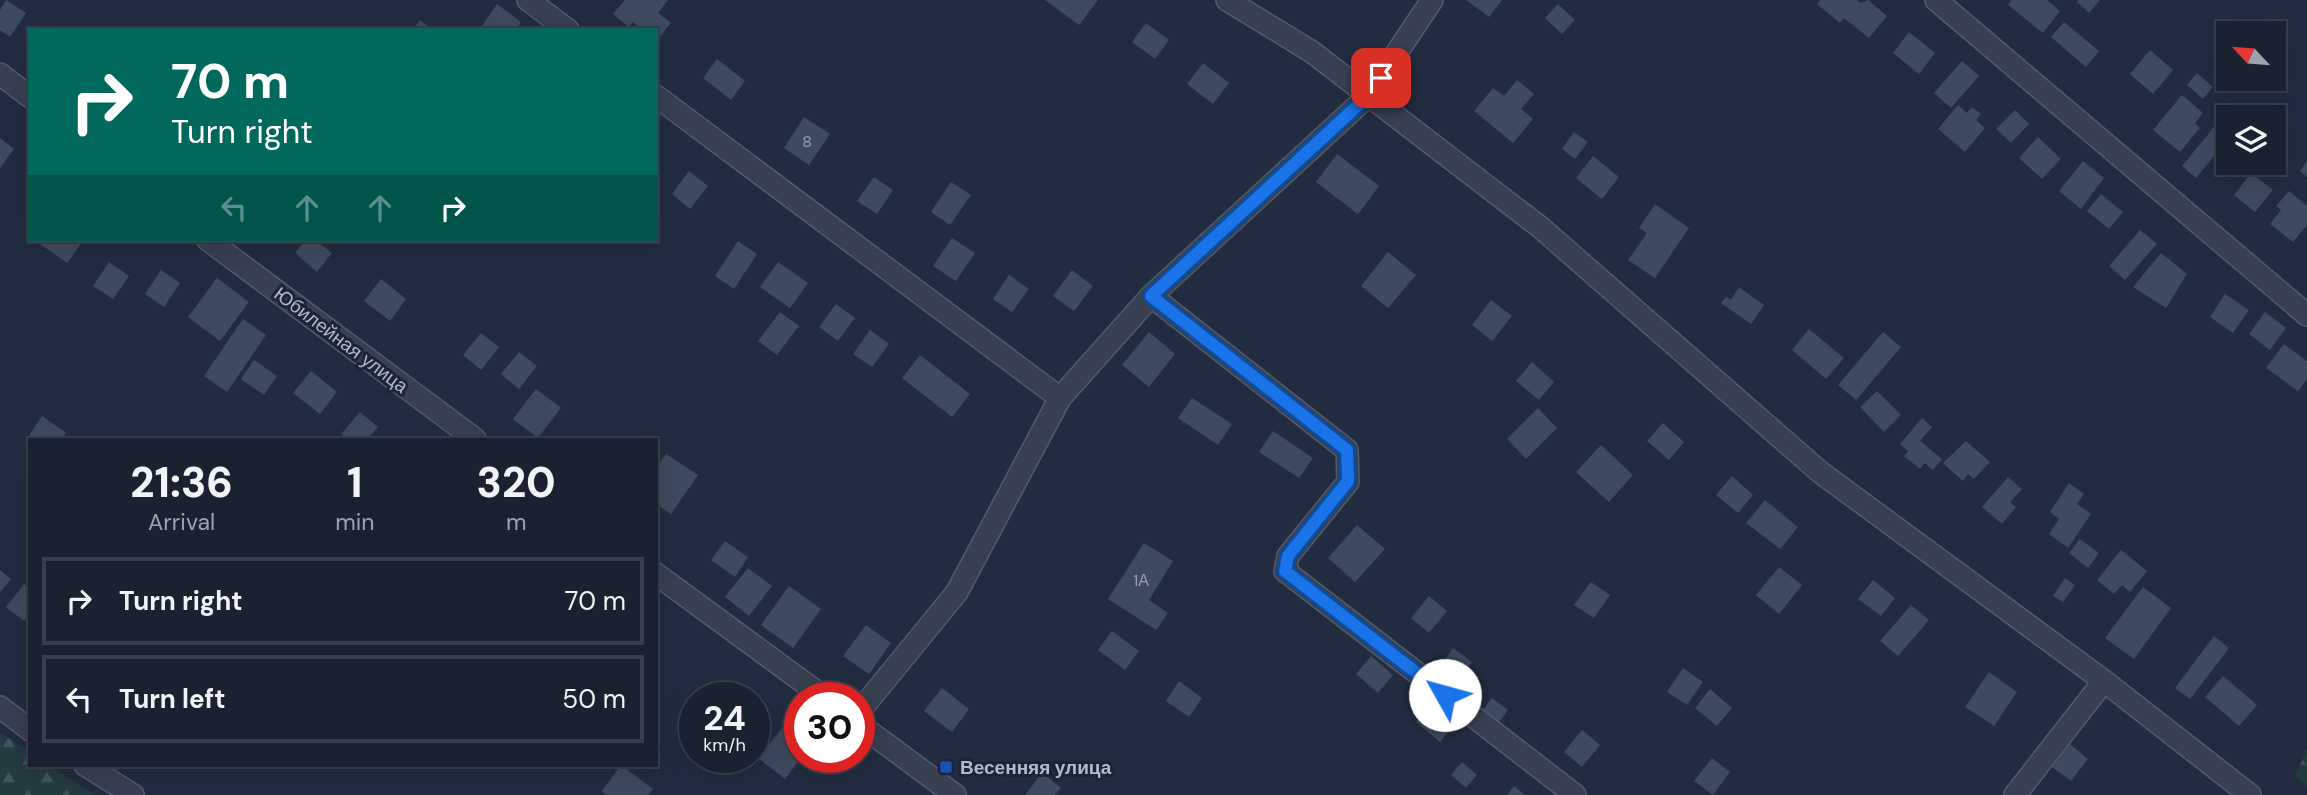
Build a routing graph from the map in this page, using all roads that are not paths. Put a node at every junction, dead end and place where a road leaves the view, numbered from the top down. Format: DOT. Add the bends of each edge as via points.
graph roads {
  1 [pos="528,0"];
  2 [pos="1227,0"];
  3 [pos="1432,0"];
  4 [pos="1936,0"];
  5 [pos="565,28"];
  6 [pos="0,74"];
  7 [pos="28,95"];
  8 [pos="1368,96"];
  9 [pos="658,97"];
  10 [pos="211,242"];
  11 [pos="1151,296"];
  12 [pos="2307,315"];
  13 [pos="1060,398"];
  14 [pos="474,438"];
  15 [pos="658,574"];
  16 [pos="2104,681"];
  17 [pos="803,682"];
  18 [pos="875,693"];
  19 [pos="0,707"];
  20 [pos="28,728"];
  21 [pos="875,736"];
  22 [pos="88,767"];
  23 [pos="133,795"];
  24 [pos="955,795"];
  25 [pos="1575,795"];
  26 [pos="2015,795"];
  27 [pos="2250,795"];
  1 -- 5 [label="street"];
  2 -- 8 [label="street" via="1312,52"];
  3 -- 8 [label="street"];
  4 -- 12 [label="street"];
  6 -- 7 [label="street"];
  8 -- 11 [label="street"];
  8 -- 16 [label="street" via="1541,227 1820,472"];
  9 -- 13 [label="street"];
  10 -- 14 [label="street, Юбилейная улица"];
  11 -- 13 [label="street"];
  11 -- 25 [label="street" via="1347,450 1348,481 1288,556 1285,571"];
  13 -- 18 [label="street" via="957,593"];
  15 -- 17 [label="street"];
  16 -- 26 [label="street"];
  16 -- 27 [label="street"];
  19 -- 20 [label="street"];
  21 -- 24 [label="street"];
  22 -- 23 [label="street"];
}
